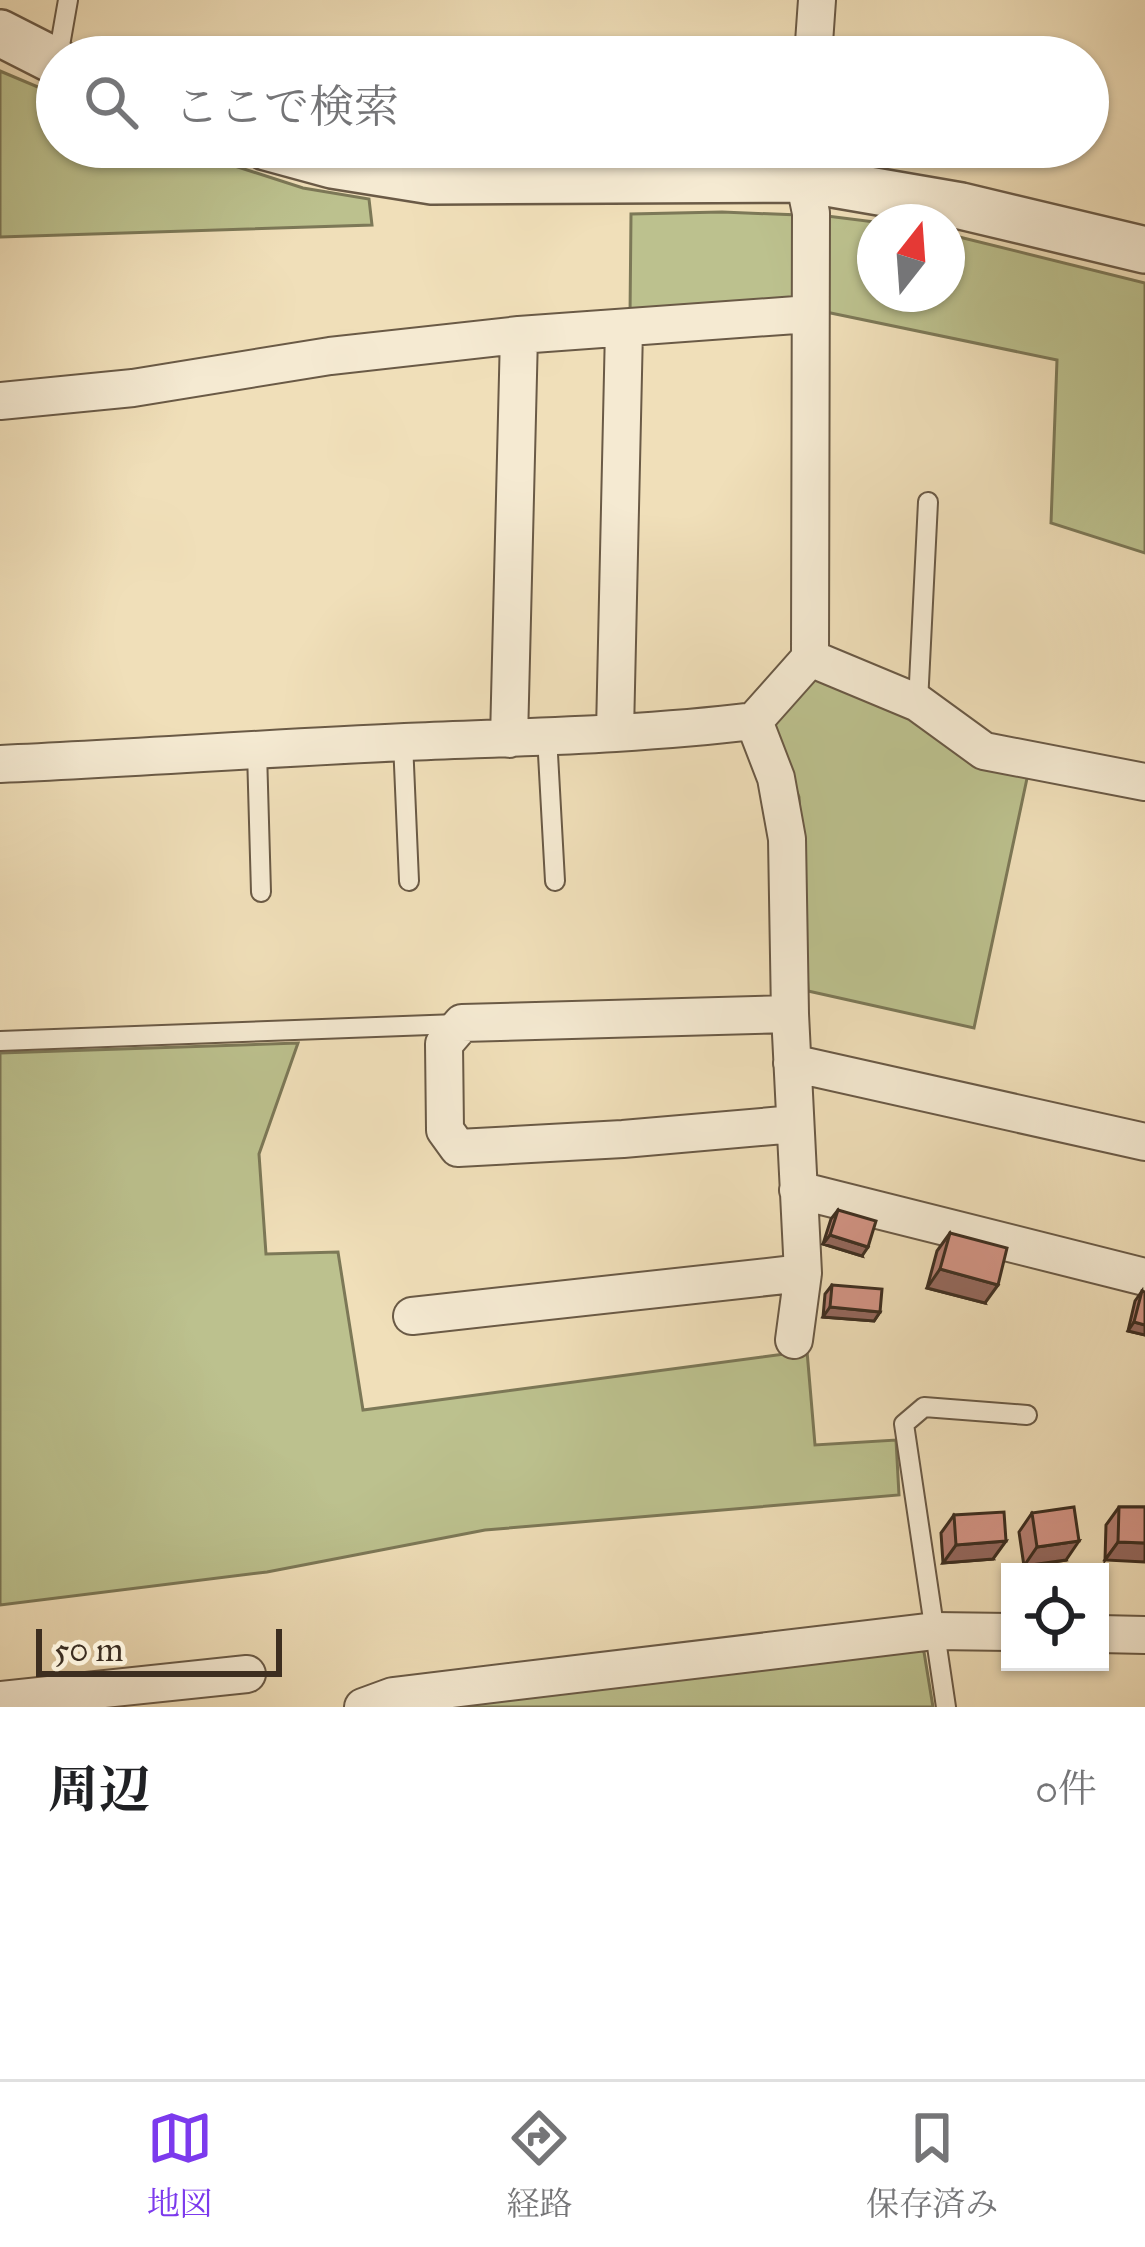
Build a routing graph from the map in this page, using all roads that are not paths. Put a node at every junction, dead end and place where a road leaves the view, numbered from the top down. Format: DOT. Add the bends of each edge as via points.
graph roads {
  1 [pos="68,0"];
  2 [pos="817,0"];
  3 [pos="0,33"];
  4 [pos="61,36"];
  5 [pos="814,36"];
  6 [pos="36,50"];
  7 [pos="351,168"];
  8 [pos="701,168"];
  9 [pos="806,168"];
  10 [pos="823,168"];
  11 [pos="1145,250"];
  12 [pos="810,314"];
  13 [pos="624,329"];
  14 [pos="519,335"];
  15 [pos="0,401"];
  16 [pos="928,502"];
  17 [pos="810,658"];
  18 [pos="918,703"];
  19 [pos="754,722"];
  20 [pos="615,732"];
  21 [pos="547,736"];
  22 [pos="509,739"];
  23 [pos="403,742"];
  24 [pos="257,752"];
  25 [pos="0,764"];
  26 [pos="1145,782"];
  27 [pos="409,881"];
  28 [pos="555,881"];
  29 [pos="261,892"];
  30 [pos="790,1014"];
  31 [pos="462,1023"];
  32 [pos="0,1041"];
  33 [pos="792,1063"];
  34 [pos="795,1124"];
  35 [pos="1145,1142"];
  36 [pos="798,1190"];
  37 [pos="802,1274"];
  38 [pos="1145,1277"];
  39 [pos="412,1316"];
  40 [pos="794,1340"];
  41 [pos="1028,1415"];
  42 [pos="934,1630"];
  43 [pos="1001,1632"];
  44 [pos="1109,1634"];
  45 [pos="1145,1635"];
  46 [pos="247,1674"];
  47 [pos="0,1700"];
  48 [pos="363,1707"];
  49 [pos="946,1707"];
  1 -- 4 [label="lane"];
  2 -- 5 [label="street"];
  3 -- 6 [label="street"];
  7 -- 8 [label="street" via="432,181"];
  9 -- 12 [label="street"];
  10 -- 11 [label="street"];
  12 -- 13 [label="street"];
  12 -- 17 [label="street"];
  13 -- 14 [label="street"];
  13 -- 20 [label="street"];
  14 -- 15 [label="street"];
  14 -- 22 [label="street"];
  16 -- 18 [label="lane"];
  17 -- 18 [label="street"];
  17 -- 19 [label="street"];
  18 -- 26 [label="street" via="984,751"];
  19 -- 20 [label="street"];
  19 -- 30 [label="street" via="787,839"];
  20 -- 21 [label="street"];
  21 -- 22 [label="street"];
  21 -- 28 [label="lane"];
  22 -- 23 [label="street"];
  23 -- 24 [label="street"];
  23 -- 27 [label="lane"];
  24 -- 25 [label="street"];
  24 -- 29 [label="lane"];
  30 -- 31 [label="street"];
  30 -- 33 [label="street"];
  31 -- 32 [label="lane"];
  31 -- 34 [label="street" via="444,1044 445,1130 458,1148"];
  33 -- 34 [label="street"];
  33 -- 35 [label="street"];
  34 -- 36 [label="street"];
  36 -- 37 [label="street"];
  36 -- 38 [label="street"];
  37 -- 39 [label="street"];
  37 -- 40 [label="street"];
  41 -- 42 [label="lane" via="924,1407 904,1424"];
  42 -- 43 [label="street"];
  42 -- 48 [label="street" via="392,1696"];
  42 -- 49 [label="lane"];
  44 -- 45 [label="street"];
  46 -- 47 [label="street"];
}
